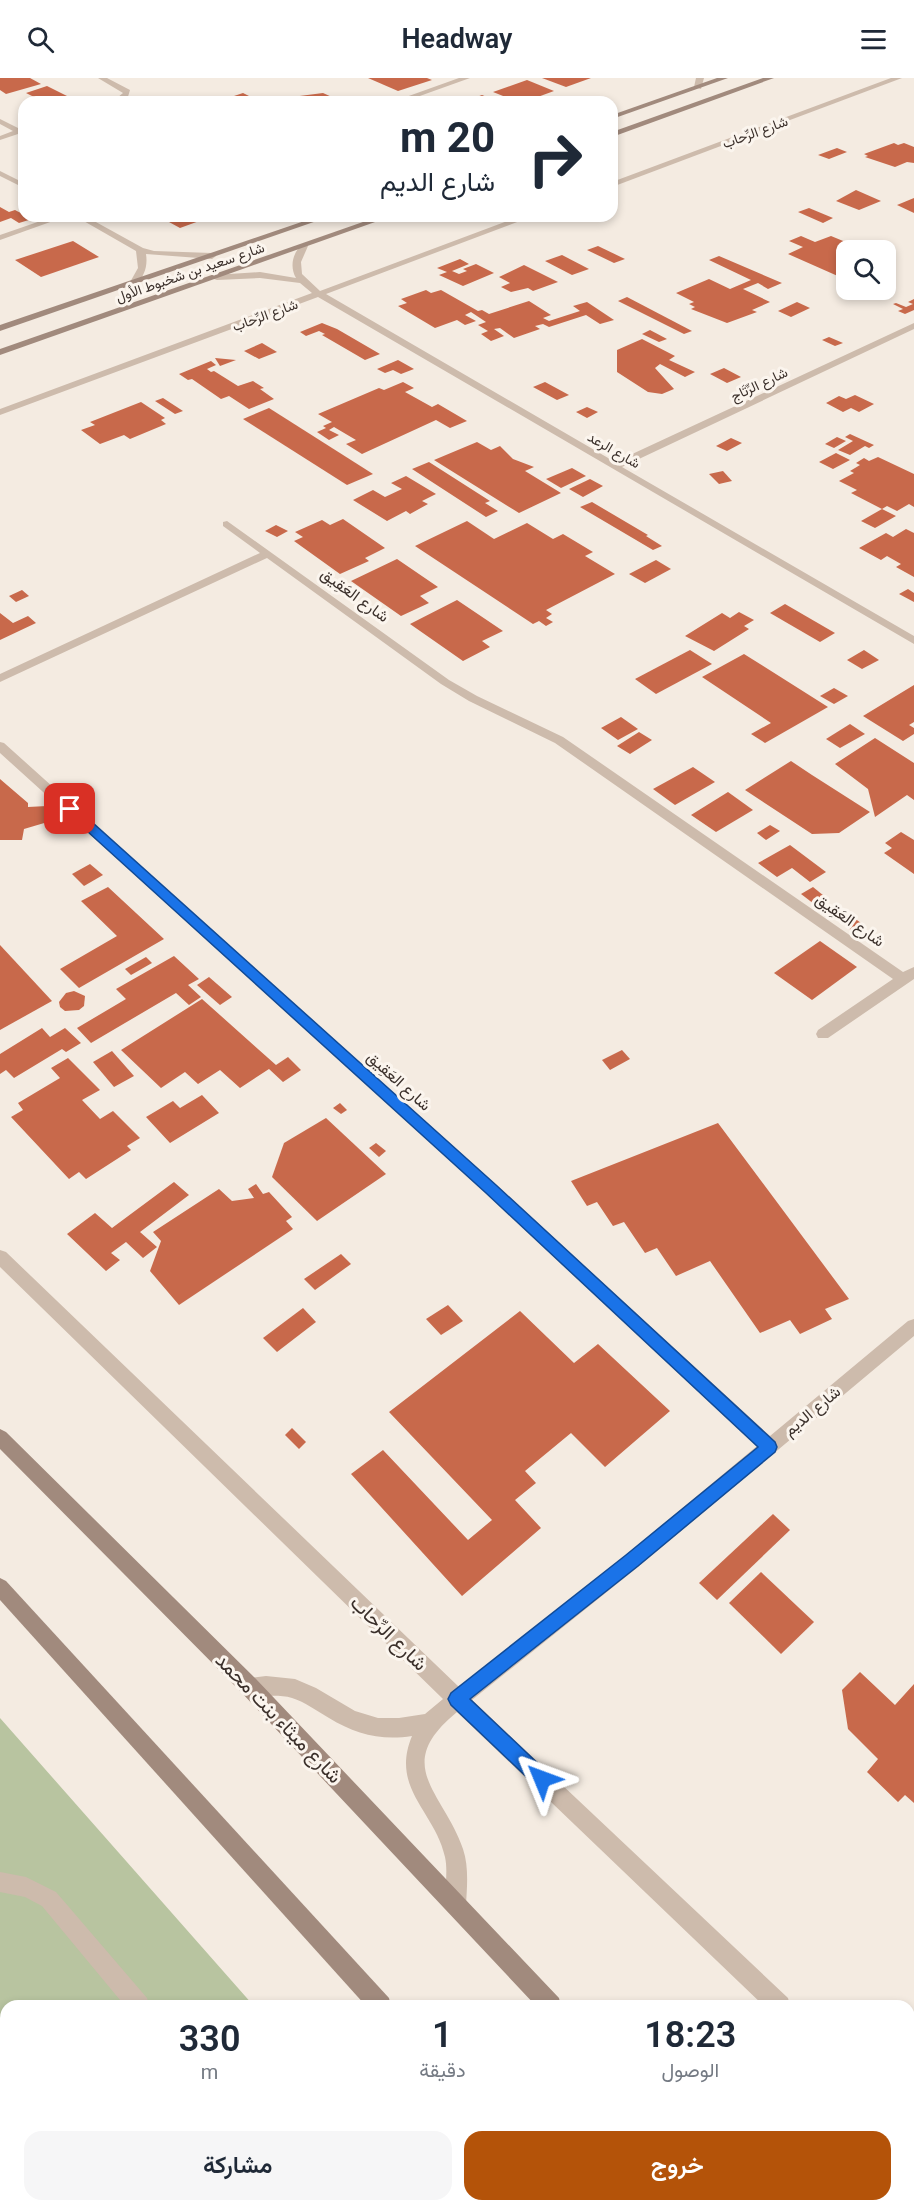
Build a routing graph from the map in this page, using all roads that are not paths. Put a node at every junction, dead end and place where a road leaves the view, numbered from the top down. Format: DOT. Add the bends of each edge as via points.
graph roads {
  1 [pos="102,78"];
  2 [pos="466,78"];
  3 [pos="700,78"];
  4 [pos="724,78"];
  5 [pos="770,78"];
  6 [pos="898,78"];
  7 [pos="698,87"];
  8 [pos="125,96"];
  9 [pos="414,96"];
  10 [pos="618,115"];
  11 [pos="0,121"];
  12 [pos="18,129"];
  13 [pos="18,132"];
  14 [pos="618,133"];
  15 [pos="0,138"];
  16 [pos="0,173"];
  17 [pos="18,183"];
  18 [pos="618,183"];
  19 [pos="46,222"];
  20 [pos="90,222"];
  21 [pos="310,222"];
  22 [pos="371,222"];
  23 [pos="513,222"];
  24 [pos="0,238"];
  25 [pos="304,246"];
  26 [pos="140,250"];
  27 [pos="212,256"];
  28 [pos="217,277"];
  29 [pos="301,281"];
  30 [pos="133,284"];
  31 [pos="319,294"];
  32 [pos="914,326"];
  33 [pos="0,328"];
  34 [pos="0,352"];
  35 [pos="0,412"];
  36 [pos="615,466"];
  37 [pos="227,524"];
  38 [pos="267,554"];
  39 [pos="914,641"];
  40 [pos="0,678"];
  41 [pos="0,746"];
  42 [pos="909,975"];
  43 [pos="823,1034"];
  44 [pos="0,1257"];
  45 [pos="914,1326"];
  46 [pos="0,1437"];
  47 [pos="770,1447"];
  48 [pos="0,1587"];
  49 [pos="249,1686"];
  50 [pos="457,1699"];
  51 [pos="430,1722"];
  52 [pos="0,1882"];
  53 [pos="456,1905"];
  54 [pos="134,2000"];
  55 [pos="376,2000"];
  56 [pos="545,2000"];
  57 [pos="774,2000"];
  1 -- 8 [label="street" via="127,92"];
  2 -- 9 [label="street"];
  3 -- 7 [label="street"];
  4 -- 7 [label="main road"];
  5 -- 14 [label="main road"];
  6 -- 18 [label="street, شارع الرِّحاب"];
  7 -- 10 [label="main road"];
  11 -- 12 [label="street"];
  13 -- 15 [label="street"];
  16 -- 17 [label="street"];
  19 -- 24 [label="street"];
  20 -- 26 [label="street"];
  21 -- 27 [label="main road, شارع سعيد بن شخبوط الأول"];
  22 -- 25 [label="main road, شارع سعيد بن شخبوط الأول"];
  23 -- 31 [label="street, شارع الرِّحاب"];
  25 -- 28 [label="main road, شارع سعيد بن شخبوط الأول"];
  25 -- 29 [label="street" via="295,263"];
  26 -- 27 [label="street" via="168,256"];
  26 -- 30 [label="street" via="144,264"];
  27 -- 30 [label="main road, شارع سعيد بن شخبوط الأول"];
  28 -- 29 [label="street, شارع الرعد" via="260,275"];
  28 -- 34 [label="main road, شارع سعيد بن شخبوط الأول"];
  29 -- 31 [label="street, شارع الرعد"];
  30 -- 33 [label="main road, شارع سعيد بن شخبوط الأول"];
  31 -- 35 [label="street, شارع الرِّحاب"];
  31 -- 36 [label="street, شارع الرعد"];
  32 -- 36 [label="street, شارع الرِّتَاج"];
  36 -- 39 [label="street, شارع الرعد"];
  37 -- 38 [label="street, شارع العَقِيق"];
  38 -- 40 [label="street"];
  38 -- 42 [label="street, شارع العَقِيق" via="468,697 559,740"];
  41 -- 47 [label="street, شارع العَقِيق"];
  42 -- 43 [label="street"];
  44 -- 50 [label="street, شارع الرِّحاب"];
  45 -- 47 [label="street, شارع الديم"];
  46 -- 49 [label="main road, شارع ميثاء بنت محمد"];
  47 -- 50 [label="street, شارع الديم"];
  48 -- 55 [label="main road"];
  49 -- 51 [label="street, شارع الديم" via="293,1688 368,1726 410,1728"];
  49 -- 53 [label="main road, شارع ميثاء بنت محمد"];
  50 -- 51 [label="street, شارع الديم"];
  50 -- 57 [label="street, شارع الرِّحاب"];
  51 -- 53 [label="street, شارع الديم" via="420,1737 415,1772 419,1789 443,1826 453,1851 458,1877"];
  52 -- 54 [label="street" via="32,1889 49,1899"];
  53 -- 56 [label="main road, شارع ميثاء بنت محمد"];
}
